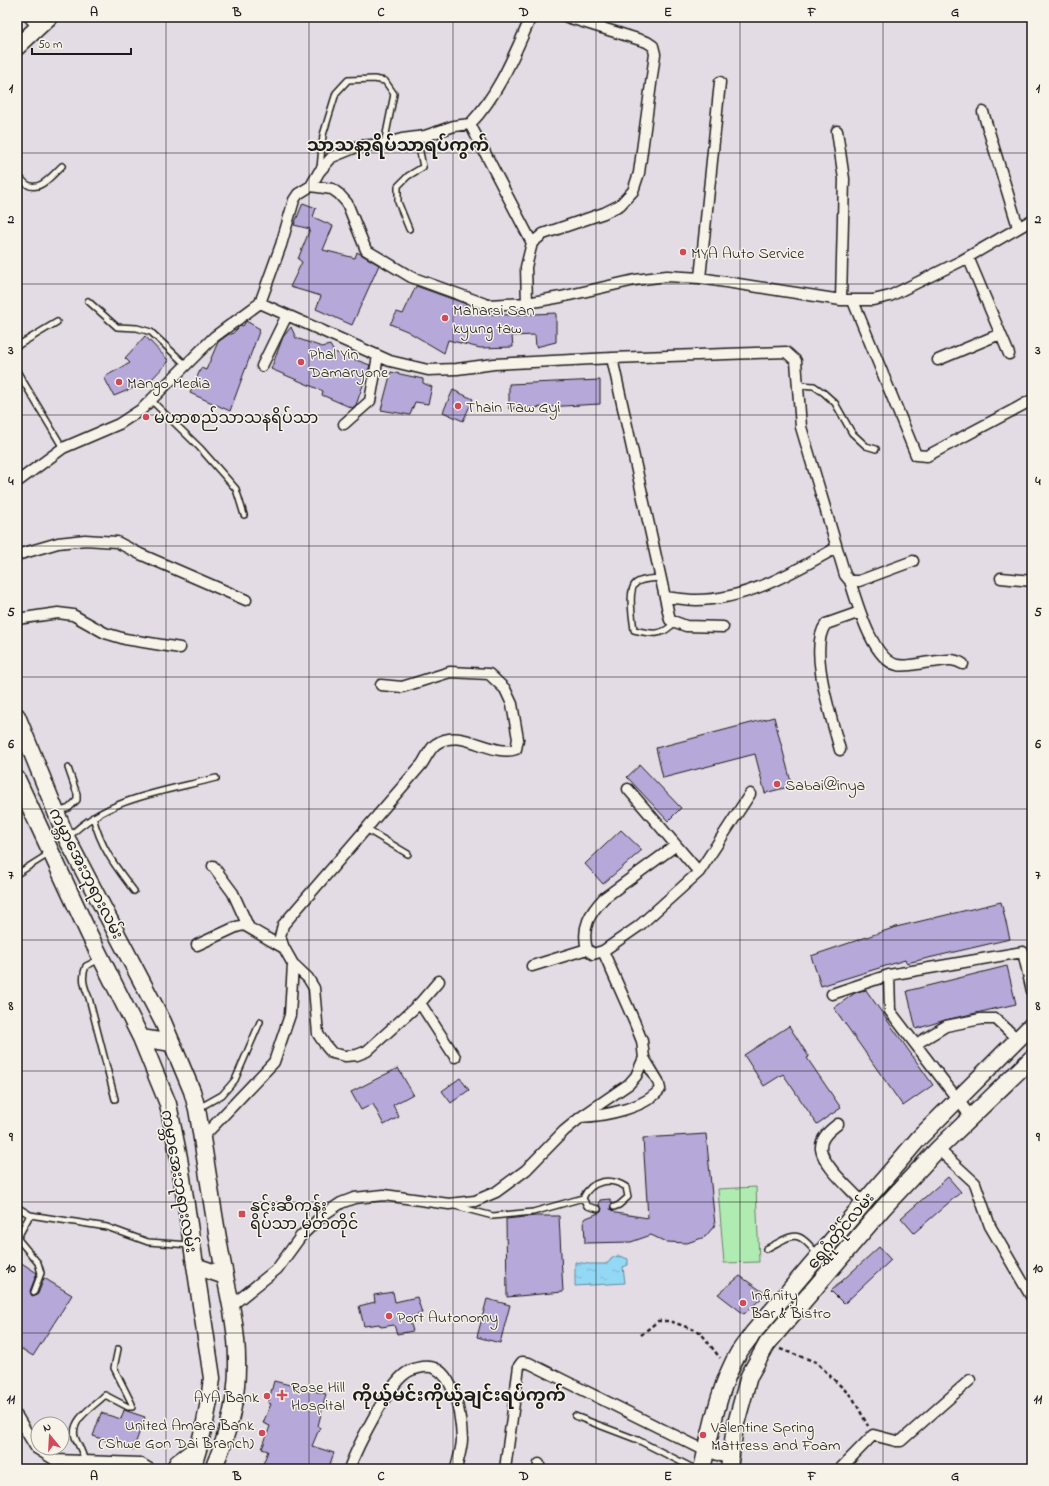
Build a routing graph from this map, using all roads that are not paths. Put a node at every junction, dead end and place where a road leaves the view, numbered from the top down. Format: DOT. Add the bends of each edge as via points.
graph roads {
  1 [pos="531,17"];
  2 [pos="567,17"];
  3 [pos="39,20"];
  4 [pos="17,47"];
  5 [pos="720,82"];
  6 [pos="984,112"];
  7 [pos="470,124"];
  8 [pos="837,131"];
  9 [pos="417,137"];
  10 [pos="384,144"];
  11 [pos="62,166"];
  12 [pos="320,172"];
  13 [pos="17,174"];
  14 [pos="311,186"];
  15 [pos="1032,220"];
  16 [pos="1018,227"];
  17 [pos="409,229"];
  18 [pos="532,243"];
  19 [pos="968,257"];
  20 [pos="700,278"];
  21 [pos="840,300"];
  22 [pos="853,301"];
  23 [pos="88,302"];
  24 [pos="260,303"];
  25 [pos="527,303"];
  26 [pos="287,315"];
  27 [pos="57,322"];
  28 [pos="1000,334"];
  29 [pos="17,346"];
  30 [pos="1009,354"];
  31 [pos="378,356"];
  32 [pos="612,358"];
  33 [pos="938,360"];
  34 [pos="186,364"];
  35 [pos="262,366"];
  36 [pos="17,371"];
  37 [pos="798,385"];
  38 [pos="151,400"];
  39 [pos="1032,400"];
  40 [pos="344,424"];
  41 [pos="63,448"];
  42 [pos="876,449"];
  43 [pos="17,482"];
  44 [pos="244,515"];
  45 [pos="836,548"];
  46 [pos="17,555"];
  47 [pos="913,561"];
  48 [pos="661,578"];
  49 [pos="1002,578"];
  50 [pos="850,580"];
  51 [pos="1032,581"];
  52 [pos="665,597"];
  53 [pos="246,600"];
  54 [pos="860,612"];
  55 [pos="17,618"];
  56 [pos="675,622"];
  57 [pos="723,627"];
  58 [pos="180,648"];
  59 [pos="963,664"];
  60 [pos="382,685"];
  61 [pos="17,716"];
  62 [pos="840,750"];
  63 [pos="68,768"];
  64 [pos="216,778"];
  65 [pos="17,779"];
  66 [pos="628,790"];
  67 [pos="750,794"];
  68 [pos="55,813"];
  69 [pos="92,817"];
  70 [pos="366,829"];
  71 [pos="66,839"];
  72 [pos="675,846"];
  73 [pos="51,852"];
  74 [pos="408,854"];
  75 [pos="213,866"];
  76 [pos="698,872"];
  77 [pos="17,874"];
  78 [pos="134,891"];
  79 [pos="112,925"];
  80 [pos="248,926"];
  81 [pos="89,934"];
  82 [pos="197,945"];
  83 [pos="284,948"];
  84 [pos="587,949"];
  85 [pos="603,951"];
  86 [pos="101,959"];
  87 [pos="293,964"];
  88 [pos="532,966"];
  89 [pos="889,976"];
  90 [pos="439,981"];
  91 [pos="1032,991"];
  92 [pos="832,994"];
  93 [pos="420,1002"];
  94 [pos="260,1022"];
  95 [pos="1032,1025"];
  96 [pos="141,1038"];
  97 [pos="1017,1039"];
  98 [pos="172,1043"];
  99 [pos="916,1044"];
  100 [pos="455,1057"];
  101 [pos="644,1058"];
  102 [pos="1032,1058"];
  103 [pos="116,1098"];
  104 [pos="956,1099"];
  105 [pos="196,1109"];
  106 [pos="582,1117"];
  107 [pos="971,1117"];
  108 [pos="838,1124"];
  109 [pos="202,1138"];
  110 [pos="938,1149"];
  111 [pos="582,1198"];
  112 [pos="863,1203"];
  113 [pos="449,1204"];
  114 [pos="17,1206"];
  115 [pos="614,1207"];
  116 [pos="598,1209"];
  117 [pos="30,1215"];
  118 [pos="18,1239"];
  119 [pos="191,1246"];
  120 [pos="766,1249"];
  121 [pos="819,1255"];
  122 [pos="195,1266"];
  123 [pos="225,1276"];
  124 [pos="34,1292"];
  125 [pos="1032,1298"];
  126 [pos="231,1306"];
  127 [pos="118,1349"];
  128 [pos="970,1380"];
  129 [pos="17,1416"];
  130 [pos="575,1416"];
  131 [pos="200,1445"];
  132 [pos="222,1449"];
  133 [pos="706,1451"];
  134 [pos="84,1460"];
  135 [pos="729,1464"];
  136 [pos="150,1469"];
  137 [pos="174,1469"];
  138 [pos="192,1469"];
  139 [pos="213,1469"];
  140 [pos="223,1469"];
  141 [pos="349,1469"];
  142 [pos="456,1469"];
  143 [pos="505,1469"];
  144 [pos="695,1469"];
  145 [pos="702,1469"];
  146 [pos="840,1469"];
  1 -- 7 [label="street" via="507,71 485,108"];
  2 -- 18 [label="street" via="653,46 656,54 639,173 633,191 620,205 544,234"];
  3 -- 4 [label="main road"];
  5 -- 20 [label="street"];
  6 -- 16 [label="street"];
  7 -- 9 [label="street"];
  7 -- 18 [label="street"];
  8 -- 21 [label="street" via="844,179"];
  9 -- 10 [label="street"];
  9 -- 17 [label="lane" via="423,167 398,186 398,202"];
  10 -- 12 [label="street" via="359,146 332,157"];
  10 -- 12 [label="lane" via="394,94 385,81 348,80 336,93 323,135"];
  11 -- 13 [label="lane" via="41,185 34,187 28,185"];
  12 -- 14 [label="street"];
  14 -- 24 [label="street" via="298,194 294,200"];
  14 -- 25 [label="street" via="328,188 339,194 352,214 366,250 411,277 488,305"];
  15 -- 16 [label="street"];
  16 -- 19 [label="street"];
  18 -- 25 [label="street" via="526,267"];
  19 -- 22 [label="street" via="890,296"];
  19 -- 28 [label="street"];
  20 -- 21 [label="street"];
  20 -- 25 [label="street" via="652,277"];
  21 -- 22 [label="street"];
  22 -- 39 [label="street" via="916,455 927,456"];
  23 -- 34 [label="lane" via="117,327 151,332"];
  24 -- 26 [label="street"];
  24 -- 34 [label="street" via="214,337"];
  26 -- 31 [label="street"];
  26 -- 35 [label="street"];
  27 -- 29 [label="lane"];
  28 -- 30 [label="street"];
  28 -- 33 [label="street"];
  31 -- 32 [label="street" via="428,370"];
  31 -- 40 [label="street" via="370,401"];
  32 -- 37 [label="street" via="786,352 796,361"];
  32 -- 48 [label="street"];
  34 -- 38 [label="street"];
  36 -- 41 [label="lane"];
  37 -- 42 [label="lane" via="814,386 824,392 836,403 852,433 866,446"];
  37 -- 45 [label="street" via="801,427"];
  38 -- 41 [label="street" via="119,424"];
  38 -- 44 [label="lane" via="200,448 236,489"];
  41 -- 43 [label="street"];
  45 -- 50 [label="street" via="845,576"];
  45 -- 52 [label="street" via="790,574 735,595 697,600"];
  46 -- 53 [label="street" via="58,543 84,540 117,542"];
  47 -- 50 [label="street" via="859,582"];
  48 -- 52 [label="street"];
  48 -- 56 [label="lane" via="645,580 633,587 631,607 634,630 651,634 662,632"];
  49 -- 51 [label="street"];
  50 -- 54 [label="street"];
  52 -- 56 [label="street" via="670,620"];
  54 -- 59 [label="street" via="874,644 895,664 956,659"];
  54 -- 62 [label="street" via="826,624 821,638 821,680"];
  55 -- 58 [label="street" via="58,613 73,615 105,633"];
  56 -- 57 [label="street" via="686,626"];
  60 -- 70 [label="street" via="402,687 450,672 489,674 508,694 518,739 516,749 510,751 454,738 434,744 422,764"];
  61 -- 68 [label="main road, ကမ္ဘာအေးဘုရားလမ်း"];
  63 -- 68 [label="lane" via="77,800 69,808"];
  64 -- 69 [label="lane" via="136,798"];
  65 -- 73 [label="main road, ကမ္ဘာအေးဘုရားလမ်း"];
  66 -- 72 [label="street"];
  67 -- 76 [label="street"];
  68 -- 71 [label="main road, ကမ္ဘာအေးဘုရားလမ်း"];
  69 -- 71 [label="lane"];
  69 -- 78 [label="lane" via="97,835 108,856"];
  70 -- 74 [label="lane"];
  70 -- 83 [label="street" via="283,925 280,937"];
  71 -- 79 [label="main road, ကမ္ဘာအေးဘုရားလမ်း"];
  72 -- 76 [label="street"];
  72 -- 84 [label="street" via="594,908 584,931"];
  73 -- 77 [label="lane"];
  73 -- 81 [label="main road, ကမ္ဘာအေးဘုရားလမ်း"];
  75 -- 80 [label="street" via="233,894"];
  76 -- 85 [label="street" via="639,926"];
  79 -- 81 [label="main road"];
  79 -- 98 [label="main road, ကမ္ဘာအေးဘုရားလမ်း"];
  80 -- 82 [label="street" via="236,927"];
  80 -- 83 [label="street"];
  81 -- 86 [label="main road, ကမ္ဘာအေးဘုရားလမ်း"];
  83 -- 87 [label="street"];
  84 -- 85 [label="street" via="593,954"];
  84 -- 88 [label="street"];
  85 -- 101 [label="street" via="642,1041"];
  86 -- 96 [label="main road, ကမ္ဘာအေးဘုရားလမ်း"];
  86 -- 103 [label="lane" via="86,966 83,982"];
  87 -- 93 [label="street" via="308,978 314,988 318,1034 332,1053 345,1056 367,1051"];
  87 -- 109 [label="street" via="290,1015 274,1062"];
  89 -- 91 [label="street" via="1023,952"];
  89 -- 92 [label="street"];
  89 -- 99 [label="street" via="890,1010"];
  90 -- 93 [label="street"];
  93 -- 100 [label="street"];
  94 -- 105 [label="lane" via="234,1080 222,1095"];
  95 -- 97 [label="main road, ရွှေဂုံတိုင်လမ်း"];
  96 -- 98 [label="main road"];
  96 -- 119 [label="main road, ကမ္ဘာအေးဘုရားလမ်း" via="168,1104 179,1158"];
  97 -- 99 [label="street" via="996,1020 981,1019 946,1026"];
  97 -- 104 [label="main road, ရွှေဂုံတိုင်လမ်း"];
  98 -- 105 [label="main road, ကမ္ဘာအေးဘုရားလမ်း" via="192,1091"];
  99 -- 104 [label="street"];
  101 -- 106 [label="street" via="636,1076 629,1084"];
  101 -- 106 [label="street" via="658,1081 660,1089 657,1093 634,1106 610,1114"];
  102 -- 107 [label="main road, ရွှေဂုံတိုင်လမ်း"];
  104 -- 107 [label="street"];
  104 -- 112 [label="main road, ရွှေဂုံတိုင်လမ်း" via="918,1138"];
  105 -- 109 [label="main road, ကမ္ဘာအေးဘုရားလမ်း"];
  106 -- 113 [label="street" via="526,1170 496,1192 475,1201"];
  107 -- 110 [label="main road, ရွှေဂုံတိုင်လမ်း"];
  108 -- 112 [label="street" via="823,1139 821,1149 830,1168"];
  109 -- 123 [label="main road, ကမ္ဘာအေးဘုရားလမ်း"];
  110 -- 125 [label="street" via="975,1184 990,1226"];
  110 -- 135 [label="main road, ရွှေဂုံတိုင်လမ်း" via="883,1208 767,1344 749,1376 735,1427"];
  111 -- 113 [label="lane" via="533,1212 493,1216"];
  111 -- 115 [label="lane" via="586,1190 595,1184 606,1181 618,1182 626,1187 628,1197"];
  111 -- 116 [label="lane" via="588,1206"];
  112 -- 121 [label="main road, ရွှေဂုံတိုင်လမ်း"];
  113 -- 126 [label="street" via="384,1195 354,1198 341,1203 323,1215 302,1236 277,1269"];
  114 -- 117 [label="lane"];
  117 -- 118 [label="lane"];
  117 -- 119 [label="lane" via="107,1227 148,1242"];
  118 -- 124 [label="lane" via="38,1263 41,1274"];
  119 -- 122 [label="main road, ကမ္ဘာအေးဘုရားလမ်း"];
  120 -- 121 [label="lane" via="791,1236 798,1236 804,1238"];
  121 -- 133 [label="main road, ရွှေဂုံတိုင်လမ်း" via="739,1353 730,1372"];
  122 -- 123 [label="main road"];
  122 -- 131 [label="main road, ကမ္ဘာအေးဘုရားလမ်း" via="212,1378"];
  123 -- 126 [label="main road, ကမ္ဘာအေးဘုရားလမ်း"];
  126 -- 132 [label="main road, ကမ္ဘာအေးဘုရားလမ်း" via="238,1359 237,1386"];
  127 -- 134 [label="lane" via="114,1368 132,1407 105,1395 81,1416 74,1435 83,1452"];
  128 -- 146 [label="street" via="902,1441 873,1435"];
  129 -- 134 [label="street" via="36,1448 55,1460"];
  130 -- 144 [label="lane" via="638,1440"];
  131 -- 137 [label="main road" via="177,1462"];
  131 -- 138 [label="main road, ကမ္ဘာအေးဘုရားလမ်း"];
  132 -- 139 [label="main road, ကမ္ဘာအေးဘုရားလမ်း"];
  132 -- 140 [label="main road"];
  133 -- 135 [label="street"];
  133 -- 143 [label="street" via="529,1363 522,1362 519,1366"];
  133 -- 145 [label="main road, ရွှေဂုံတိုင်လမ်း"];
  134 -- 136 [label="street" via="140,1463"];
  141 -- 142 [label="street" via="379,1409 399,1378 407,1372 429,1366 439,1369 447,1377 460,1417 462,1441"];
}
